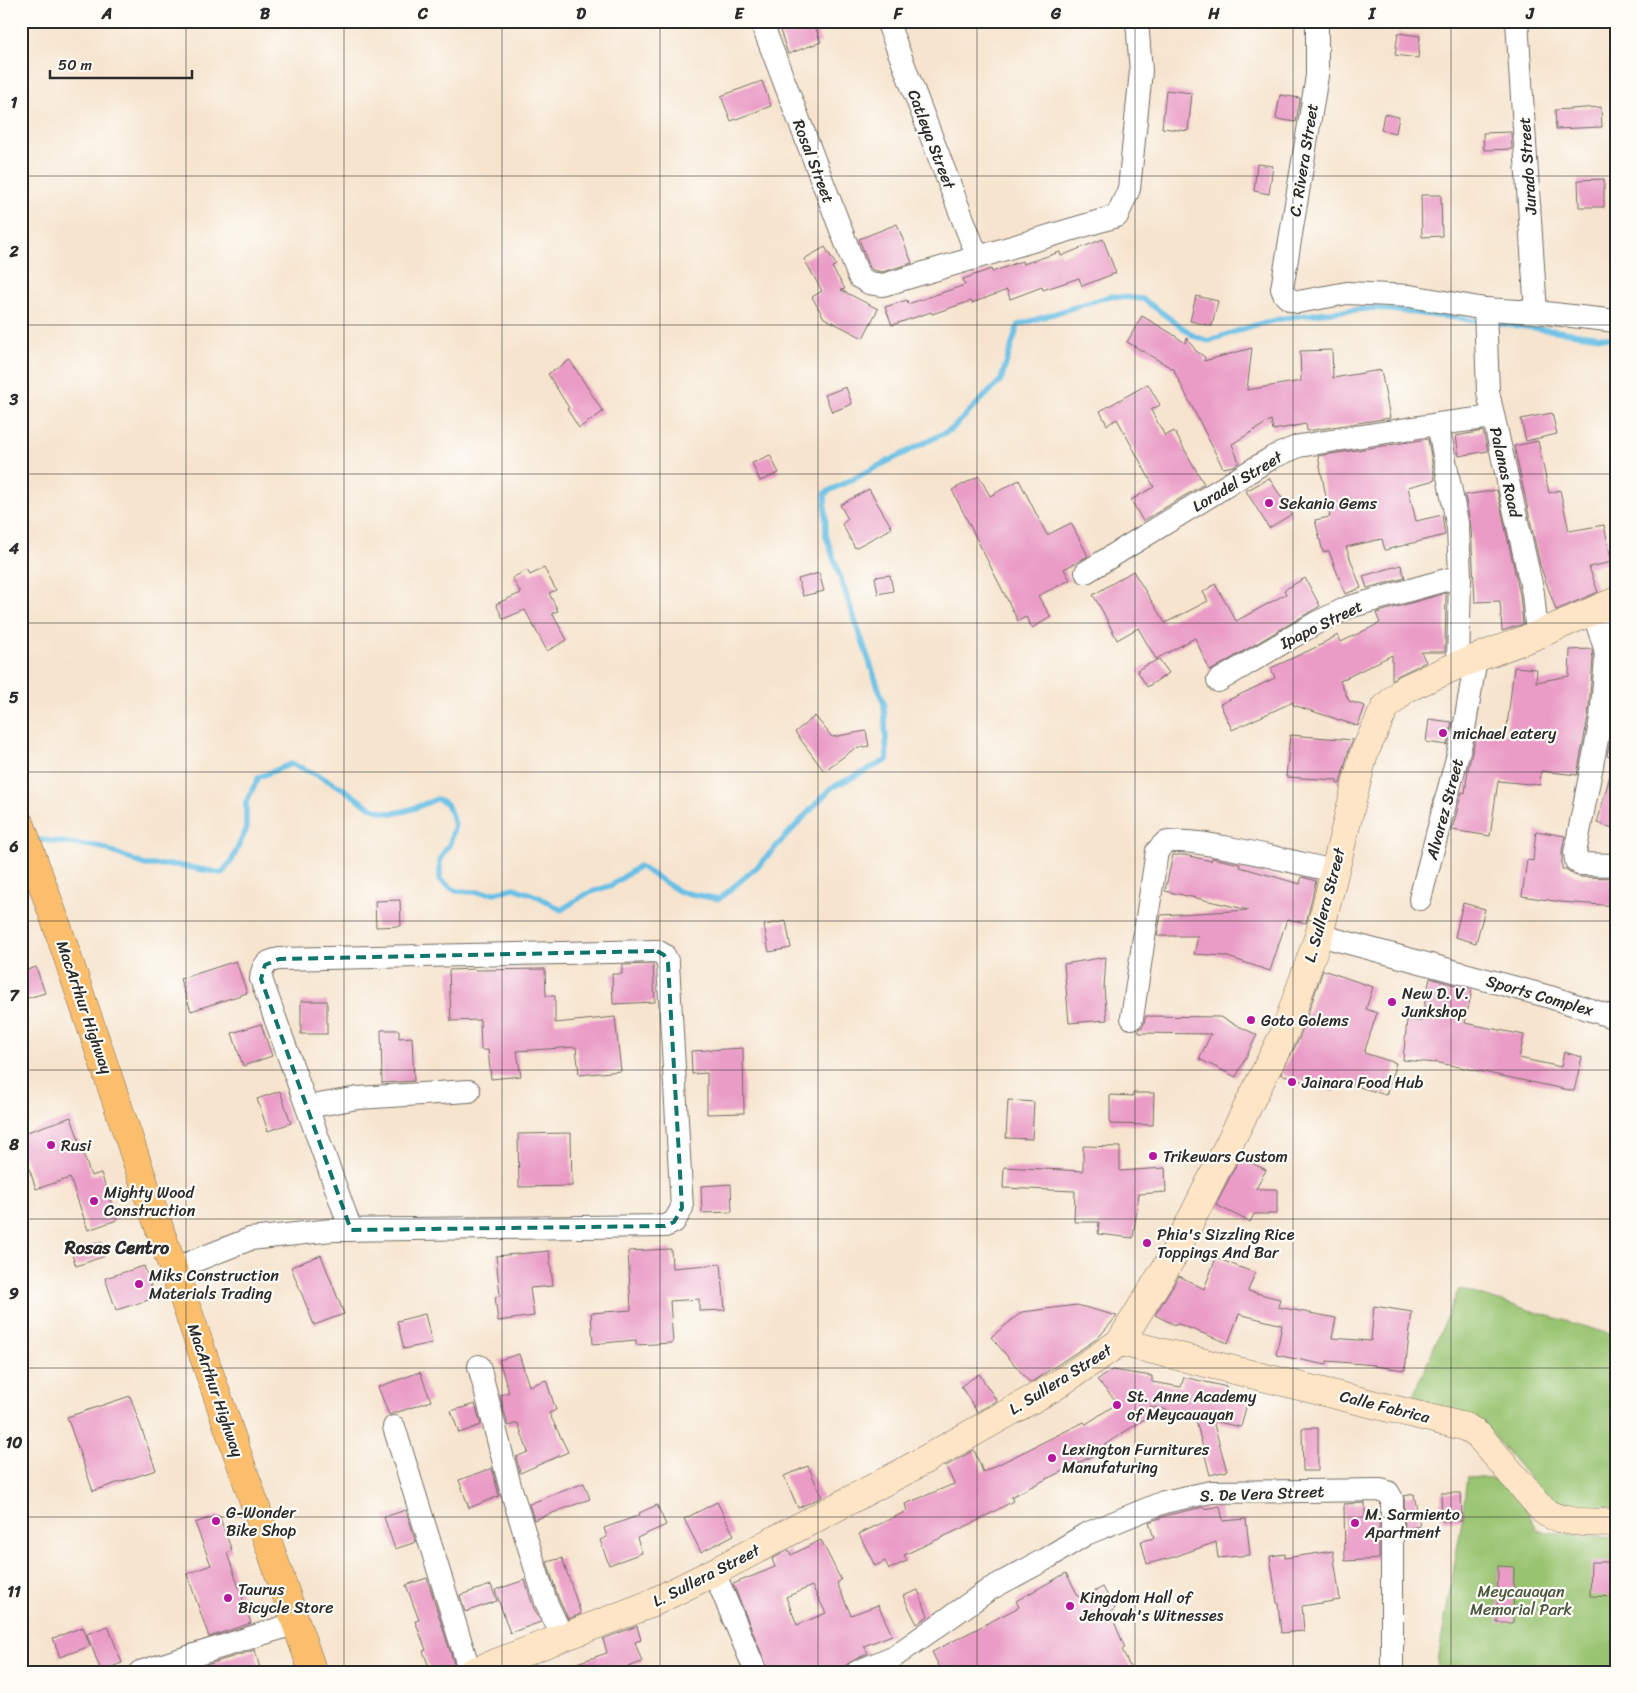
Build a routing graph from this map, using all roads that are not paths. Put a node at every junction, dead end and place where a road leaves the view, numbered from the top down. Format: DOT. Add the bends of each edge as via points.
graph roads {
  1 [pos="761,21"];
  2 [pos="887,21"];
  3 [pos="1137,21"];
  4 [pos="1317,21"];
  5 [pos="1517,21"];
  6 [pos="977,256"];
  7 [pos="1536,312"];
  8 [pos="1486,318"];
  9 [pos="1616,322"];
  10 [pos="1493,417"];
  11 [pos="1438,424"];
  12 [pos="1086,572"];
  13 [pos="1460,576"];
  14 [pos="1604,606"];
  15 [pos="1537,635"];
  16 [pos="1467,662"];
  17 [pos="1218,681"];
  18 [pos="1608,721"];
  19 [pos="21,825"];
  20 [pos="1616,865"];
  21 [pos="1334,871"];
  22 [pos="1420,899"];
  23 [pos="1319,935"];
  24 [pos="1132,1018"];
  25 [pos="1616,1018"];
  26 [pos="468,1091"];
  27 [pos="307,1107"];
  28 [pos="351,1230"];
  29 [pos="174,1269"];
  30 [pos="1120,1342"];
  31 [pos="479,1366"];
  32 [pos="394,1427"];
  33 [pos="1616,1523"];
  34 [pos="714,1572"];
  35 [pos="297,1624"];
  36 [pos="562,1636"];
  37 [pos="1392,1666"];
  38 [pos="140,1672"];
  39 [pos="313,1672"];
  40 [pos="471,1672"];
  41 [pos="756,1672"];
  42 [pos="857,1672"];
  1 -- 6 [label="street, Rosal Street" via="859,278 883,285"];
  2 -- 6 [label="street, Catleya Street"];
  3 -- 6 [label="street" via="1141,71 1129,190 1117,216"];
  4 -- 8 [label="street, C. Rivera Street" via="1317,76 1282,289 1285,297 1298,302 1347,293 1410,296"];
  5 -- 7 [label="street, Jurado Street"];
  7 -- 8 [label="street"];
  7 -- 9 [label="street"];
  8 -- 10 [label="street, Palanas Road" via="1488,392"];
  10 -- 11 [label="street, Loradel Street"];
  10 -- 15 [label="street, Palanas Road" via="1533,593"];
  11 -- 12 [label="street, Loradel Street" via="1300,446 1273,457"];
  11 -- 13 [label="street" via="1458,528"];
  13 -- 16 [label="street"];
  13 -- 17 [label="street, Ipapo Street" via="1349,607"];
  14 -- 15 [label="street, L. Sullera Street"];
  14 -- 18 [label="street"];
  15 -- 16 [label="street, L. Sullera Street"];
  16 -- 21 [label="street, L. Sullera Street" via="1405,689 1385,708 1364,753"];
  16 -- 22 [label="street, Alvarez Street" via="1463,735"];
  18 -- 20 [label="street" via="1575,852 1576,861 1582,864"];
  19 -- 29 [label="highway, MacArthur Highway"];
  21 -- 23 [label="street, L. Sullera Street"];
  21 -- 24 [label="street" via="1205,844 1166,843 1157,851"];
  23 -- 25 [label="street, Sports Complex"];
  23 -- 30 [label="street, L. Sullera Street" via="1284,1034 1173,1256"];
  26 -- 27 [label="street" via="358,1098"];
  27 -- 28 [label="street"];
  27 -- 28 [label="street" via="261,979 264,965 271,961 657,951 668,963 682,1208 674,1222 665,1226"];
  28 -- 29 [label="street" via="250,1239"];
  29 -- 35 [label="highway, MacArthur Highway"];
  30 -- 33 [label="street, Calle Fabrica" via="1466,1427 1479,1436 1552,1517"];
  30 -- 34 [label="street, L. Sullera Street" via="1054,1387"];
  31 -- 36 [label="street" via="510,1486 546,1602"];
  32 -- 40 [label="street"];
  34 -- 36 [label="street, L. Sullera Street" via="648,1605"];
  34 -- 41 [label="street"];
  35 -- 38 [label="street"];
  35 -- 39 [label="highway, MacArthur Highway"];
  36 -- 40 [label="street, L. Sullera Street"];
  37 -- 42 [label="street, S. De Vera Street" via="1392,1499 1388,1492 1382,1490 1211,1492 1164,1502 1086,1534 990,1589 896,1656"];
}
